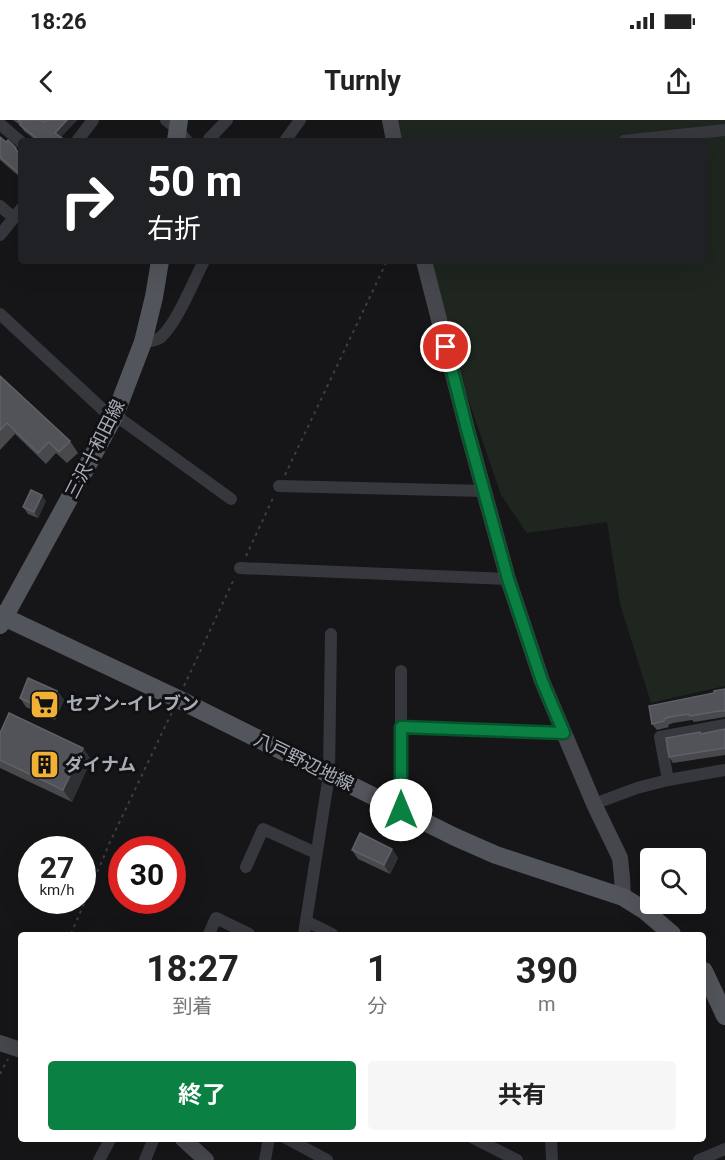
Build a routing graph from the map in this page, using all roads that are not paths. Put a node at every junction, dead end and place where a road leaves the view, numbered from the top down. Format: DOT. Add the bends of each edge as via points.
graph roads {
  1 [pos="93,120"];
  2 [pos="226,120"];
  3 [pos="300,120"];
  4 [pos="390,120"];
  5 [pos="0,124"];
  6 [pos="725,130"];
  7 [pos="79,138"];
  8 [pos="210,138"];
  9 [pos="291,138"];
  10 [pos="393,138"];
  11 [pos="652,138"];
  12 [pos="18,139"];
  13 [pos="0,206"];
  14 [pos="17,213"];
  15 [pos="0,235"];
  16 [pos="160,264"];
  17 [pos="202,264"];
  18 [pos="425,264"];
  19 [pos="0,314"];
  20 [pos="143,342"];
  21 [pos="114,417"];
  22 [pos="279,486"];
  23 [pos="484,491"];
  24 [pos="231,499"];
  25 [pos="240,568"];
  26 [pos="508,579"];
  27 [pos="1,619"];
  28 [pos="331,634"];
  29 [pos="401,671"];
  30 [pos="725,726"];
  31 [pos="401,727"];
  32 [pos="564,733"];
  33 [pos="725,770"];
  34 [pos="329,775"];
  35 [pos="668,780"];
  36 [pos="594,804"];
  37 [pos="401,810"];
  38 [pos="316,853"];
  39 [pos="246,867"];
  40 [pos="623,897"];
  41 [pos="306,921"];
  42 [pos="210,932"];
  43 [pos="245,932"];
  44 [pos="304,932"];
  45 [pos="328,932"];
  46 [pos="670,932"];
  47 [pos="706,975"];
  48 [pos="725,1016"];
  49 [pos="0,1043"];
  50 [pos="18,1049"];
  51 [pos="109,1142"];
  52 [pos="152,1142"];
  53 [pos="186,1142"];
  54 [pos="268,1142"];
  55 [pos="293,1142"];
  56 [pos="481,1142"];
  57 [pos="551,1142"];
  58 [pos="725,1149"];
  59 [pos="99,1160"];
  60 [pos="145,1160"];
  61 [pos="206,1160"];
  62 [pos="265,1160"];
  63 [pos="327,1160"];
  64 [pos="517,1160"];
  65 [pos="552,1160"];
  66 [pos="699,1160"];
  1 -- 7 [label="street"];
  2 -- 8 [label="street"];
  3 -- 9 [label="street"];
  4 -- 10 [label="street"];
  5 -- 12 [label="street"];
  6 -- 11 [label="street"];
  13 -- 14 [label="street"];
  14 -- 15 [label="street"];
  16 -- 20 [label="main road, 三沢十和田線"];
  17 -- 20 [label="street" via="162,337"];
  18 -- 23 [label="street"];
  19 -- 21 [label="street"];
  20 -- 21 [label="main road, 三沢十和田線"];
  21 -- 24 [label="street"];
  21 -- 27 [label="main road, 三沢十和田線"];
  22 -- 23 [label="street"];
  23 -- 26 [label="street"];
  25 -- 26 [label="street"];
  26 -- 32 [label="street"];
  27 -- 34 [label="main road, 八戸野辺地線" via="178,699"];
  28 -- 34 [label="street"];
  29 -- 31 [label="street"];
  30 -- 35 [label="street" via="660,738"];
  31 -- 32 [label="street"];
  31 -- 37 [label="street"];
  32 -- 36 [label="street"];
  33 -- 35 [label="street"];
  34 -- 37 [label="main road, 八戸野辺地線"];
  34 -- 38 [label="street"];
  35 -- 36 [label="street"];
  36 -- 40 [label="street" via="620,858"];
  37 -- 40 [label="main road, 八戸野辺地線" via="496,855"];
  38 -- 39 [label="street" via="263,828"];
  38 -- 41 [label="street"];
  40 -- 46 [label="main road, 八戸野辺地線"];
  41 -- 44 [label="street"];
  41 -- 45 [label="street"];
  42 -- 43 [label="street" via="216,918"];
  47 -- 48 [label="main road"];
  49 -- 50 [label="street"];
  51 -- 59 [label="street"];
  52 -- 60 [label="street"];
  53 -- 61 [label="street"];
  54 -- 62 [label="street"];
  55 -- 63 [label="street"];
  56 -- 64 [label="street"];
  57 -- 65 [label="street"];
  58 -- 66 [label="street"];
}
